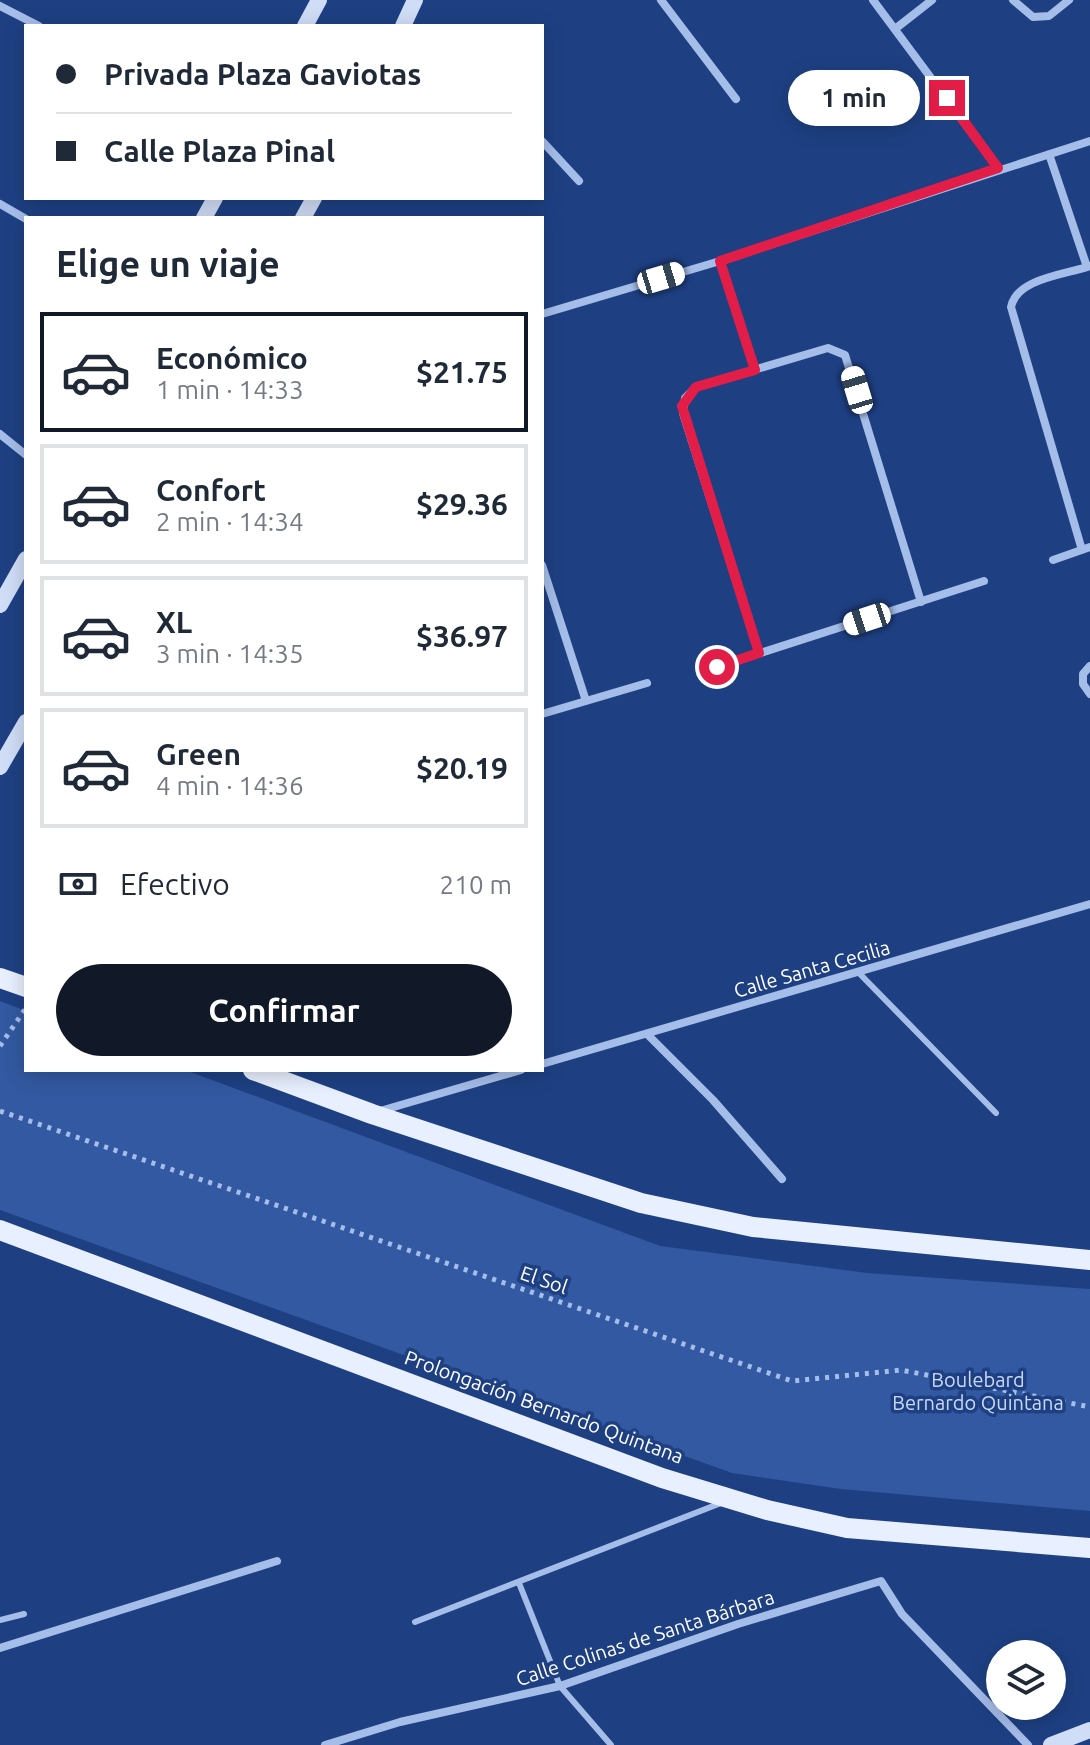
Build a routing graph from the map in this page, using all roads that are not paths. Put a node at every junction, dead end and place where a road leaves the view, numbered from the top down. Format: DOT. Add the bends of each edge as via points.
graph roads {
  1 [pos="319,0"];
  2 [pos="415,0"];
  3 [pos="661,0"];
  4 [pos="873,0"];
  5 [pos="932,0"];
  6 [pos="1013,0"];
  7 [pos="1069,0"];
  8 [pos="0,6"];
  9 [pos="35,24"];
  10 [pos="306,24"];
  11 [pos="407,24"];
  12 [pos="895,29"];
  13 [pos="736,99"];
  14 [pos="1090,141"];
  15 [pos="544,143"];
  16 [pos="1049,154"];
  17 [pos="998,168"];
  18 [pos="579,181"];
  19 [pos="0,204"];
  20 [pos="24,218"];
  21 [pos="720,261"];
  22 [pos="1089,267"];
  23 [pos="544,313"];
  24 [pos="755,370"];
  25 [pos="0,434"];
  26 [pos="24,453"];
  27 [pos="1086,549"];
  28 [pos="1053,560"];
  29 [pos="24,563"];
  30 [pos="544,571"];
  31 [pos="984,581"];
  32 [pos="921,602"];
  33 [pos="0,605"];
  34 [pos="759,653"];
  35 [pos="1090,666"];
  36 [pos="717,667"];
  37 [pos="647,683"];
  38 [pos="1090,694"];
  39 [pos="586,701"];
  40 [pos="544,713"];
  41 [pos="24,725"];
  42 [pos="0,767"];
  43 [pos="1090,904"];
  44 [pos="858,972"];
  45 [pos="0,978"];
  46 [pos="24,986"];
  47 [pos="647,1034"];
  48 [pos="544,1063"];
  49 [pos="258,1072"];
  50 [pos="514,1072"];
  51 [pos="996,1113"];
  52 [pos="372,1114"];
  53 [pos="782,1179"];
  54 [pos="0,1230"];
  55 [pos="1090,1260"];
  56 [pos="732,1499"];
  57 [pos="1090,1548"];
  58 [pos="277,1561"];
  59 [pos="519,1583"];
  60 [pos="24,1614"];
  61 [pos="0,1620"];
  62 [pos="415,1622"];
  63 [pos="0,1648"];
  64 [pos="560,1686"];
  65 [pos="1090,1730"];
  66 [pos="325,1745"];
  67 [pos="611,1745"];
  68 [pos="1028,1745"];
  69 [pos="1051,1745"];
  1 -- 10 [label="street"];
  2 -- 11 [label="street"];
  3 -- 13 [label="street"];
  4 -- 12 [label="street"];
  5 -- 12 [label="street"];
  6 -- 7 [label="street" via="1033,17 1049,16"];
  8 -- 9 [label="street"];
  12 -- 17 [label="street"];
  14 -- 16 [label="street"];
  15 -- 18 [label="street"];
  16 -- 17 [label="street"];
  16 -- 22 [label="street"];
  17 -- 21 [label="street"];
  19 -- 20 [label="street"];
  21 -- 23 [label="street"];
  21 -- 24 [label="street"];
  22 -- 27 [label="street" via="1023,287 1011,307"];
  24 -- 32 [label="street" via="828,348 845,355"];
  24 -- 34 [label="street" via="696,387 682,406"];
  25 -- 26 [label="street"];
  27 -- 28 [label="street"];
  29 -- 33 [label="street"];
  30 -- 39 [label="street"];
  31 -- 32 [label="street"];
  32 -- 34 [label="street"];
  34 -- 36 [label="street"];
  35 -- 38 [label="street" via="1083,684"];
  37 -- 39 [label="street"];
  39 -- 40 [label="street"];
  41 -- 42 [label="street"];
  43 -- 44 [label="street, Calle Santa Cecilia"];
  44 -- 47 [label="street, Calle Santa Cecilia"];
  44 -- 51 [label="lane"];
  45 -- 46 [label="main road"];
  47 -- 48 [label="street, Calle Santa Cecilia"];
  47 -- 53 [label="street"];
  49 -- 52 [label="main road"];
  50 -- 52 [label="street"];
  52 -- 55 [label="main road" via="641,1203 753,1227"];
  54 -- 56 [label="main road, Prolongación Bernardo Quintana" via="662,1478"];
  56 -- 57 [label="main road, Prolongación Bernardo Quintana" via="847,1528"];
  56 -- 59 [label="lane"];
  58 -- 63 [label="street"];
  59 -- 62 [label="lane"];
  59 -- 64 [label="lane"];
  60 -- 61 [label="lane"];
  64 -- 66 [label="street, Calle Colinas de Santa Bárbara" via="400,1722"];
  64 -- 67 [label="lane"];
  64 -- 68 [label="street, Calle Colinas de Santa Bárbara" via="881,1581 902,1614"];
  65 -- 69 [label="street"];
}
